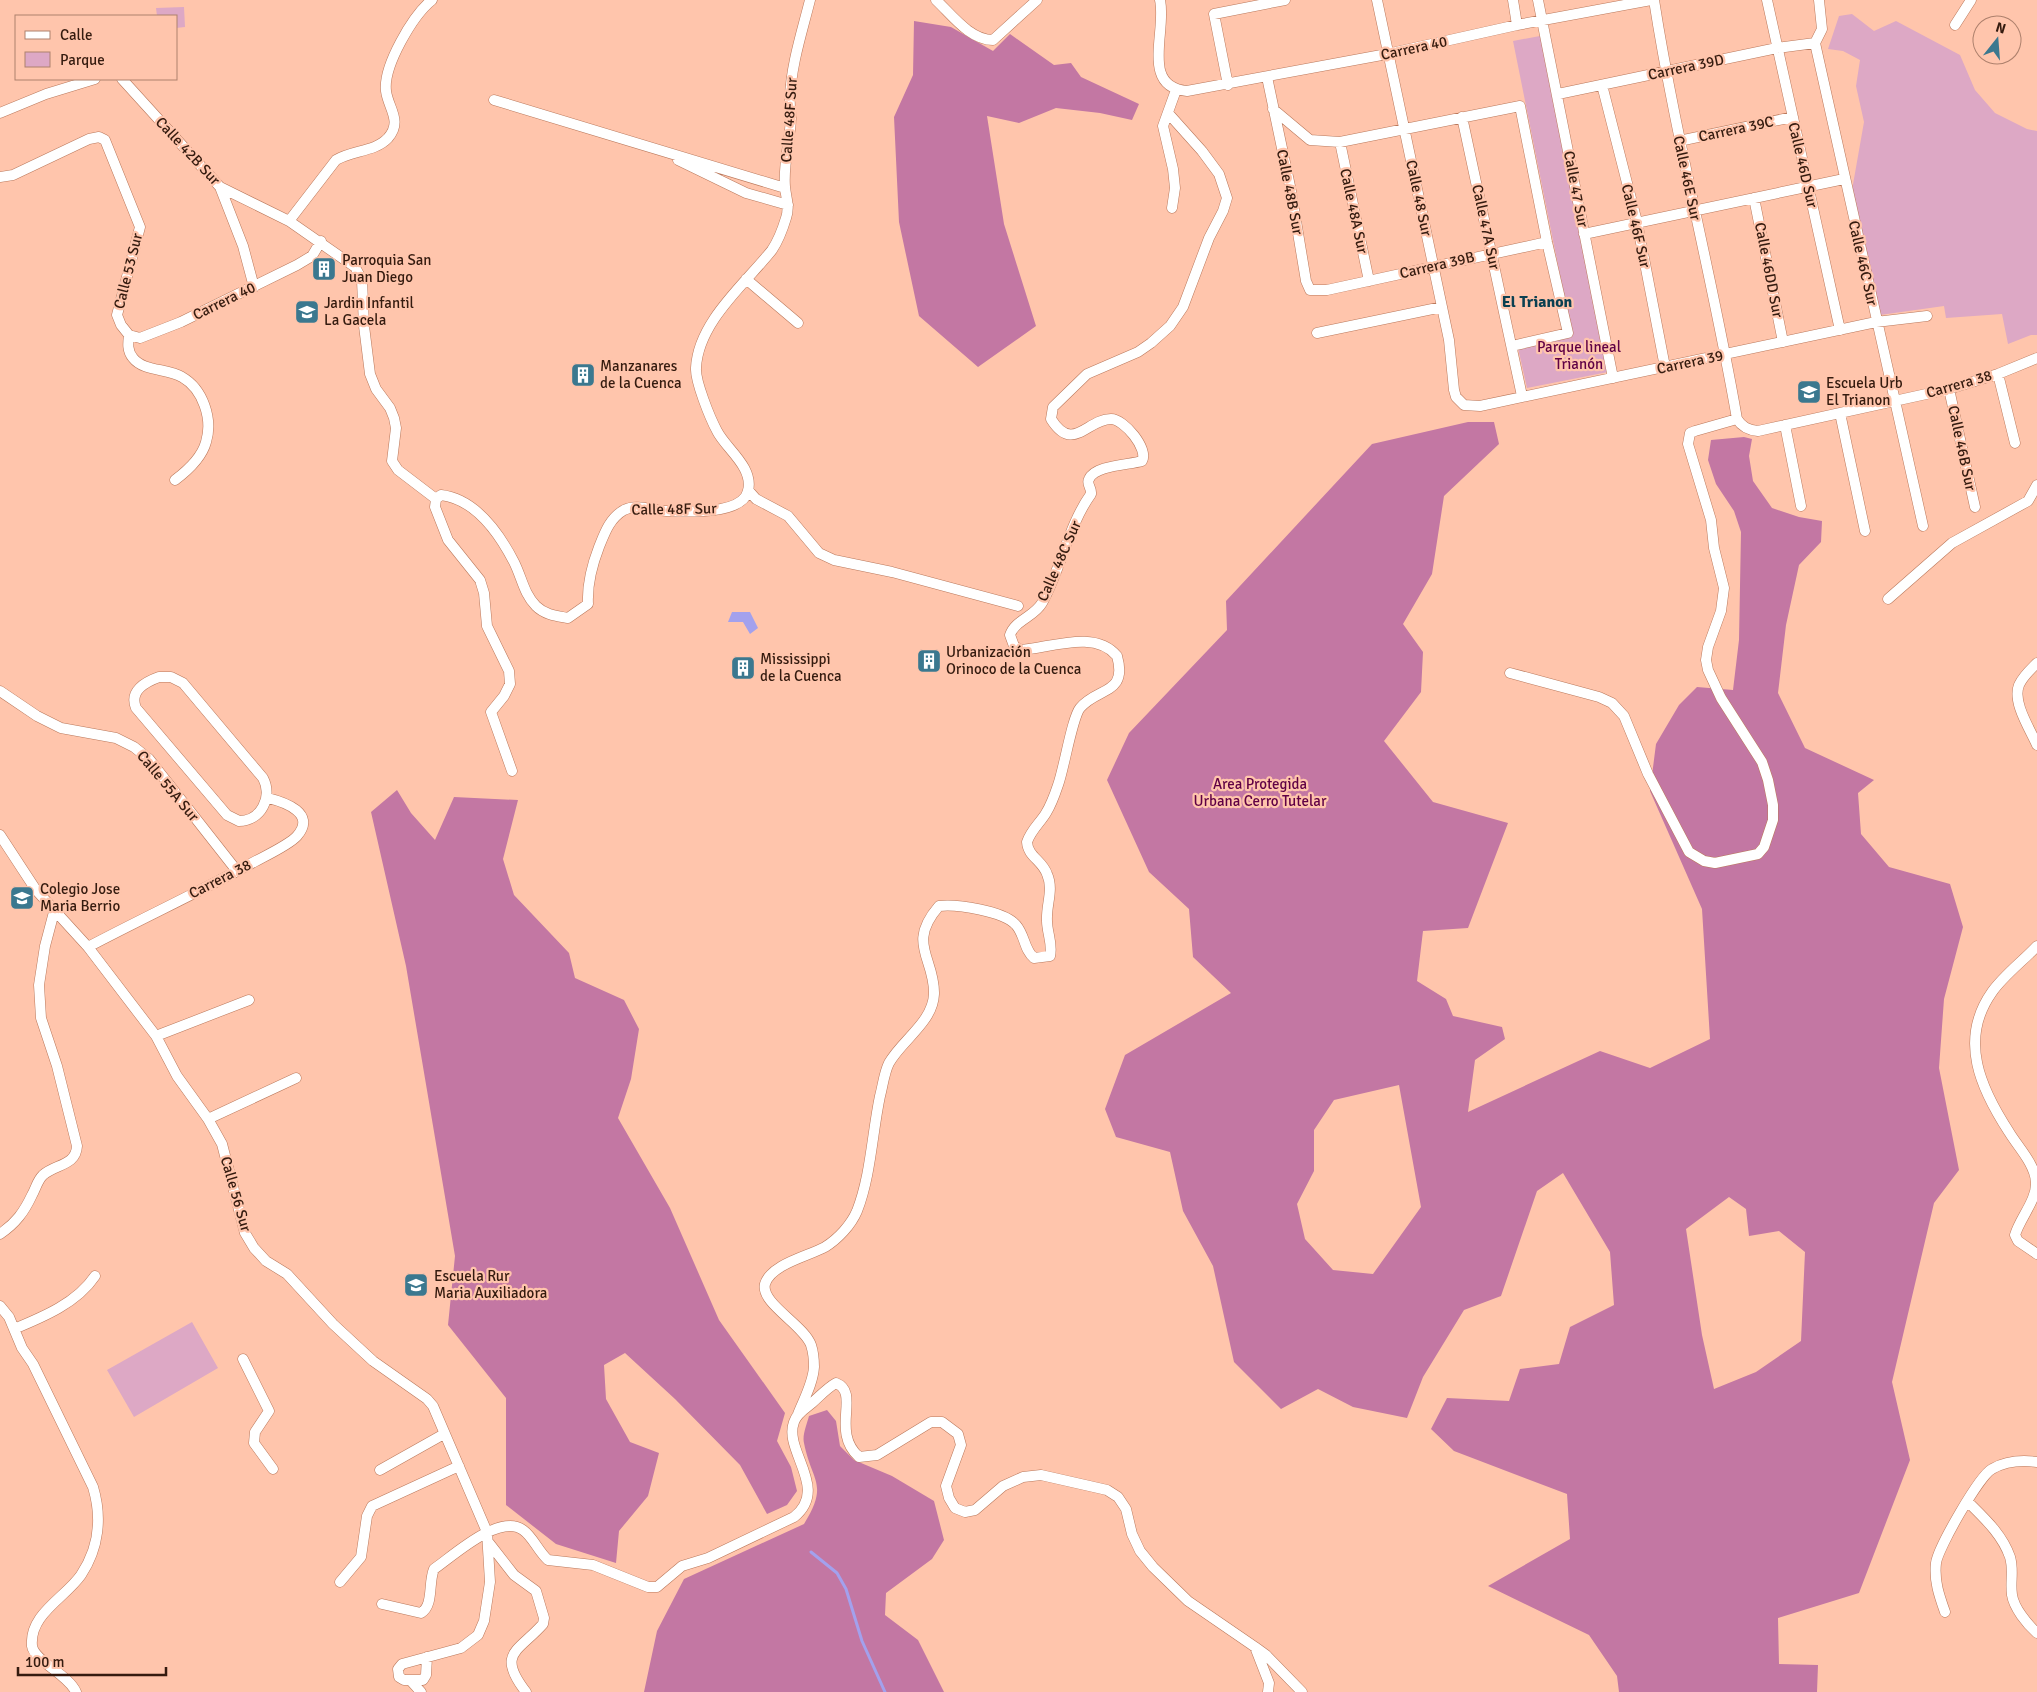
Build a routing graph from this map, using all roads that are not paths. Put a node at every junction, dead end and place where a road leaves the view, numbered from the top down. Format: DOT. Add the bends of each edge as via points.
graph roads {
  1 [pos="432,0"];
  2 [pos="810,0"];
  3 [pos="936,0"];
  4 [pos="1037,0"];
  5 [pos="1160,0"];
  6 [pos="1285,0"];
  7 [pos="1377,0"];
  8 [pos="1513,0"];
  9 [pos="1538,0"];
  10 [pos="1653,0"];
  11 [pos="1767,0"];
  12 [pos="1819,0"];
  13 [pos="1971,0"];
  14 [pos="1542,21"];
  15 [pos="1517,25"];
  16 [pos="1956,25"];
  17 [pos="1815,43"];
  18 [pos="1777,48"];
  19 [pos="1387,54"];
  20 [pos="1665,72"];
  21 [pos="1267,78"];
  22 [pos="92,80"];
  23 [pos="124,80"];
  24 [pos="1228,85"];
  25 [pos="1602,85"];
  26 [pos="1176,90"];
  27 [pos="1558,94"];
  28 [pos="494,100"];
  29 [pos="1273,109"];
  30 [pos="0,113"];
  31 [pos="1168,113"];
  32 [pos="1462,117"];
  33 [pos="1793,118"];
  34 [pos="1405,128"];
  35 [pos="1340,142"];
  36 [pos="1679,142"];
  37 [pos="655,148"];
  38 [pos="0,177"];
  39 [pos="1844,179"];
  40 [pos="1808,186"];
  41 [pos="220,187"];
  42 [pos="785,188"];
  43 [pos="1754,198"];
  44 [pos="788,204"];
  45 [pos="1172,208"];
  46 [pos="1694,212"];
  47 [pos="289,221"];
  48 [pos="1637,222"];
  49 [pos="1584,234"];
  50 [pos="321,241"];
  51 [pos="1547,242"];
  52 [pos="1491,252"];
  53 [pos="1434,268"];
  54 [pos="746,279"];
  55 [pos="1368,281"];
  56 [pos="254,287"];
  57 [pos="1327,290"];
  58 [pos="1442,307"];
  59 [pos="1927,316"];
  60 [pos="1876,322"];
  61 [pos="798,323"];
  62 [pos="1840,330"];
  63 [pos="1317,333"];
  64 [pos="129,336"];
  65 [pos="1783,342"];
  66 [pos="1512,346"];
  67 [pos="1724,354"];
  68 [pos="2037,358"];
  69 [pos="1665,367"];
  70 [pos="1998,374"];
  71 [pos="1613,378"];
  72 [pos="1949,389"];
  73 [pos="1522,396"];
  74 [pos="1456,397"];
  75 [pos="1894,401"];
  76 [pos="1840,413"];
  77 [pos="1737,419"];
  78 [pos="1785,425"];
  79 [pos="2015,442"];
  80 [pos="175,480"];
  81 [pos="2037,485"];
  82 [pos="748,490"];
  83 [pos="436,499"];
  84 [pos="1801,506"];
  85 [pos="1974,506"];
  86 [pos="1923,526"];
  87 [pos="1865,531"];
  88 [pos="1888,599"];
  89 [pos="1018,606"];
  90 [pos="2037,663"];
  91 [pos="1510,673"];
  92 [pos="0,691"];
  93 [pos="2037,745"];
  94 [pos="512,771"];
  95 [pos="268,798"];
  96 [pos="0,835"];
  97 [pos="237,871"];
  98 [pos="54,912"];
  99 [pos="2037,946"];
  100 [pos="88,948"];
  101 [pos="249,1000"];
  102 [pos="156,1036"];
  103 [pos="296,1078"];
  104 [pos="208,1119"];
  105 [pos="0,1234"];
  106 [pos="2037,1254"];
  107 [pos="95,1276"];
  108 [pos="0,1306"];
  109 [pos="14,1328"];
  110 [pos="243,1359"];
  111 [pos="798,1414"];
  112 [pos="444,1434"];
  113 [pos="2037,1462"];
  114 [pos="459,1466"];
  115 [pos="273,1470"];
  116 [pos="380,1470"];
  117 [pos="1968,1502"];
  118 [pos="487,1532"];
  119 [pos="489,1543"];
  120 [pos="340,1582"];
  121 [pos="382,1604"];
  122 [pos="1945,1612"];
  123 [pos="2037,1633"];
  124 [pos="1254,1647"];
  125 [pos="427,1657"];
  126 [pos="411,1681"];
  127 [pos="76,1692"];
  128 [pos="421,1692"];
  129 [pos="526,1692"];
  130 [pos="1268,1692"];
  131 [pos="1302,1692"];
  1 -- 47 [label="street" via="406,34 388,71 386,92 394,110 395,125 389,137 378,146 336,160"];
  2 -- 42 [label="street, Calle 48F Sur" via="791,77"];
  3 -- 4 [label="street" via="974,35 984,40 993,40"];
  5 -- 26 [label="street" via="1163,21 1158,66 1164,80"];
  6 -- 24 [label="street" via="1214,14"];
  7 -- 19 [label="street, Calle 48 Sur"];
  8 -- 15 [label="street"];
  9 -- 14 [label="street, Calle 47 Sur"];
  10 -- 14 [label="street, Carrera 40"];
  10 -- 20 [label="street, Calle 46E Sur"];
  11 -- 18 [label="street, Calle 46D Sur"];
  12 -- 17 [label="street, Calle 46C Sur" via="1822,29"];
  13 -- 16 [label="street"];
  14 -- 15 [label="street, Carrera 40"];
  14 -- 27 [label="street, Calle 47 Sur"];
  15 -- 19 [label="street, Carrera 40"];
  17 -- 18 [label="street, Carrera 39D"];
  17 -- 39 [label="street, Calle 46C Sur"];
  18 -- 20 [label="street, Carrera 39D"];
  18 -- 33 [label="street, Calle 46D Sur"];
  19 -- 21 [label="street, Carrera 40"];
  19 -- 34 [label="street, Calle 48 Sur"];
  20 -- 25 [label="street, Carrera 39D"];
  20 -- 36 [label="street, Calle 46E Sur"];
  21 -- 24 [label="street, Carrera 40"];
  21 -- 29 [label="street, Calle 48B Sur"];
  22 -- 30 [label="street"];
  23 -- 41 [label="street, Calle 42B Sur"];
  24 -- 26 [label="street, Carrera 40"];
  25 -- 27 [label="street, Carrera 39D"];
  25 -- 48 [label="street, Calle 46F Sur"];
  26 -- 31 [label="street"];
  27 -- 49 [label="street, Calle 47 Sur"];
  28 -- 37 [label="street"];
  29 -- 35 [label="street" via="1310,140"];
  29 -- 57 [label="street, Calle 48B Sur" via="1308,286 1310,290"];
  31 -- 45 [label="street" via="1163,126 1173,169"];
  31 -- 111 [label="street, Calle 48C Sur" via="1219,174 1226,191 1226,205 1209,238 1183,307 1170,326 1138,352 1086,374 1053,407 1051,419 1057,429 1068,434 1082,433 1105,420 1121,423 1133,435 1144,457 1133,464 1102,468 1090,477 1091,494 1043,602 1029,617 1016,624 1010,635 1014,646 1021,650 1087,642 1100,644 1117,656 1120,668 1112,689 1090,700 1078,713 1058,786 1045,814 1026,842 1030,854 1046,871 1051,887 1047,920 1050,956 1034,958 1029,954 1017,926 1008,919 954,904 939,906 929,918 924,956 934,994 924,1020 890,1063 885,1076 865,1183 856,1212 841,1235 771,1274 765,1282 767,1298 811,1344 814,1370"];
  32 -- 34 [label="street"];
  32 -- 51 [label="street" via="1520,106"];
  32 -- 52 [label="street, Calle 47A Sur"];
  33 -- 36 [label="street, Carrera 39C"];
  33 -- 40 [label="street, Calle 46D Sur"];
  34 -- 35 [label="street"];
  34 -- 53 [label="street, Calle 48 Sur"];
  35 -- 55 [label="street, Calle 48A Sur"];
  36 -- 46 [label="street, Calle 46E Sur"];
  37 -- 42 [label="street"];
  37 -- 44 [label="street" via="746,193"];
  38 -- 64 [label="street, Calle 53 Sur" via="13,175 99,137 105,140 140,227 117,315"];
  39 -- 40 [label="street"];
  39 -- 60 [label="street, Calle 46C Sur"];
  40 -- 43 [label="street"];
  40 -- 62 [label="street, Calle 46D Sur"];
  41 -- 47 [label="street, Calle 42B Sur"];
  41 -- 56 [label="street" via="243,246"];
  42 -- 44 [label="street, Calle 48F Sur"];
  43 -- 46 [label="street"];
  43 -- 65 [label="street, Calle 46DD Sur"];
  44 -- 54 [label="street, Calle 48F Sur" via="787,216 773,248"];
  46 -- 48 [label="street"];
  46 -- 67 [label="street, Calle 46E Sur"];
  47 -- 50 [label="street, Calle 42B Sur"];
  48 -- 49 [label="street"];
  48 -- 69 [label="street, Calle 46F Sur"];
  49 -- 71 [label="street, Calle 47 Sur"];
  50 -- 56 [label="street, Carrera 40" via="312,256"];
  50 -- 83 [label="street, Calle 42B Sur" via="354,267 362,280 370,374 390,408 396,428 392,460 398,470"];
  51 -- 52 [label="street, Carrera 39B"];
  51 -- 66 [label="street" via="1568,333"];
  52 -- 53 [label="street, Carrera 39B"];
  52 -- 66 [label="street, Calle 47A Sur"];
  53 -- 55 [label="street, Carrera 39B"];
  53 -- 58 [label="street, Calle 48 Sur"];
  54 -- 61 [label="street"];
  54 -- 82 [label="street, Calle 48F Sur" via="721,309 697,356 695,372 717,431 742,464"];
  55 -- 57 [label="street, Carrera 39B"];
  56 -- 64 [label="street, Carrera 40" via="181,322 140,338"];
  58 -- 63 [label="street"];
  58 -- 74 [label="street, Calle 48 Sur"];
  59 -- 60 [label="street, Carrera 39"];
  60 -- 62 [label="street, Carrera 39"];
  60 -- 75 [label="street, Calle 46C Sur"];
  62 -- 65 [label="street, Carrera 39"];
  64 -- 80 [label="street" via="133,358 140,364 182,377 196,388 204,405 208,421 206,442 187,471"];
  65 -- 67 [label="street, Carrera 39"];
  66 -- 73 [label="street, Calle 47A Sur"];
  67 -- 69 [label="street, Carrera 39"];
  67 -- 77 [label="street"];
  68 -- 70 [label="street, Carrera 38"];
  69 -- 71 [label="street, Carrera 39"];
  70 -- 72 [label="street, Carrera 38"];
  70 -- 79 [label="street"];
  71 -- 73 [label="street, Carrera 39"];
  72 -- 75 [label="street, Carrera 38"];
  72 -- 85 [label="street, Calle 46B Sur"];
  73 -- 74 [label="street, Carrera 39" via="1472,407 1464,405"];
  75 -- 76 [label="street, Carrera 38"];
  75 -- 86 [label="street, Calle 46C Sur"];
  76 -- 78 [label="street, Carrera 38"];
  76 -- 87 [label="street"];
  77 -- 78 [label="street, Carrera 38" via="1746,429 1752,430"];
  77 -- 91 [label="street" via="1695,431 1689,436 1688,449 1711,520 1724,588 1721,611 1706,660 1721,698 1762,762 1768,780 1773,820 1764,847 1758,854 1716,863 1704,861 1689,852 1648,774 1624,716 1612,703 1599,696"];
  78 -- 84 [label="street"];
  81 -- 88 [label="street" via="2028,500 1952,543"];
  82 -- 83 [label="street, Calle 48F Sur" via="732,508 625,509 610,522 599,546 587,590 588,604 568,618 552,616 538,608 526,594 514,563 482,516 452,496 441,495"];
  82 -- 89 [label="street" via="756,499 788,516 819,553 834,560"];
  83 -- 94 [label="street" via="434,507 448,540 480,580 488,626 509,671 510,684 491,712"];
  90 -- 93 [label="street" via="2019,685 2018,693"];
  92 -- 97 [label="street, Calle 55A Sur" via="61,728 116,738 134,746 149,759"];
  95 -- 95 [label="street" via="264,778 183,683 171,677 159,677 137,690 134,698 136,708 231,818 242,821 252,817"];
  95 -- 97 [label="street, Carrera 38" via="295,807 301,827 297,837"];
  96 -- 98 [label="street, Calle 56 Sur"];
  97 -- 100 [label="street, Carrera 38"];
  98 -- 100 [label="street, Calle 56 Sur"];
  98 -- 105 [label="street" via="38,985 41,1018 57,1066 77,1146 76,1154 72,1160 46,1172 20,1217"];
  99 -- 106 [label="street" via="1993,991 1978,1018 1974,1034 1989,1102 2033,1170 2036,1182 2033,1196 2015,1234 2018,1241"];
  100 -- 102 [label="street, Calle 56 Sur"];
  101 -- 102 [label="street"];
  102 -- 104 [label="street, Calle 56 Sur" via="177,1076"];
  103 -- 104 [label="street"];
  104 -- 112 [label="street, Calle 56 Sur" via="222,1144 245,1233 254,1248 266,1261 286,1274 373,1361 427,1399"];
  107 -- 109 [label="street" via="87,1289 69,1302"];
  108 -- 109 [label="street"];
  109 -- 127 [label="street" via="93,1487 99,1507 95,1544 89,1560 80,1576 40,1619 33,1637 35,1654 65,1676"];
  110 -- 115 [label="street" via="269,1411 255,1432 254,1443"];
  111 -- 118 [label="street" via="792,1431 807,1483 803,1510 725,1550 682,1566 656,1587 648,1587 593,1565 548,1560 522,1529 498,1526"];
  111 -- 124 [label="street" via="830,1386 836,1383 843,1386 847,1392 844,1426 847,1441 859,1457 876,1455 931,1422 942,1422 958,1434 961,1445 946,1486 955,1508 965,1512 975,1510 1003,1486 1024,1477 1041,1475 1108,1490 1118,1497 1126,1510 1140,1551 1153,1567 1188,1601"];
  112 -- 114 [label="street, Calle 56 Sur"];
  112 -- 116 [label="street"];
  113 -- 117 [label="street" via="2010,1462 1991,1470 1983,1476"];
  114 -- 118 [label="street, Calle 56 Sur"];
  114 -- 120 [label="street" via="372,1506 367,1516 361,1557"];
  117 -- 122 [label="street" via="1936,1560 1937,1590"];
  117 -- 123 [label="street" via="1989,1523 2007,1550 2012,1571 2012,1597"];
  118 -- 119 [label="street, Calle 56 Sur"];
  118 -- 121 [label="street" via="434,1570 426,1610 420,1613"];
  119 -- 125 [label="street, Calle 56 Sur" via="490,1582 484,1622 478,1636 461,1648"];
  119 -- 129 [label="street" via="514,1575 536,1591 544,1618 543,1624 513,1654 512,1673"];
  124 -- 130 [label="street" via="1269,1683"];
  124 -- 131 [label="street"];
  125 -- 126 [label="street" via="423,1680"];
  125 -- 126 [label="street, Calle 56 Sur" via="402,1664 398,1669 399,1677"];
  126 -- 128 [label="street"];
}
